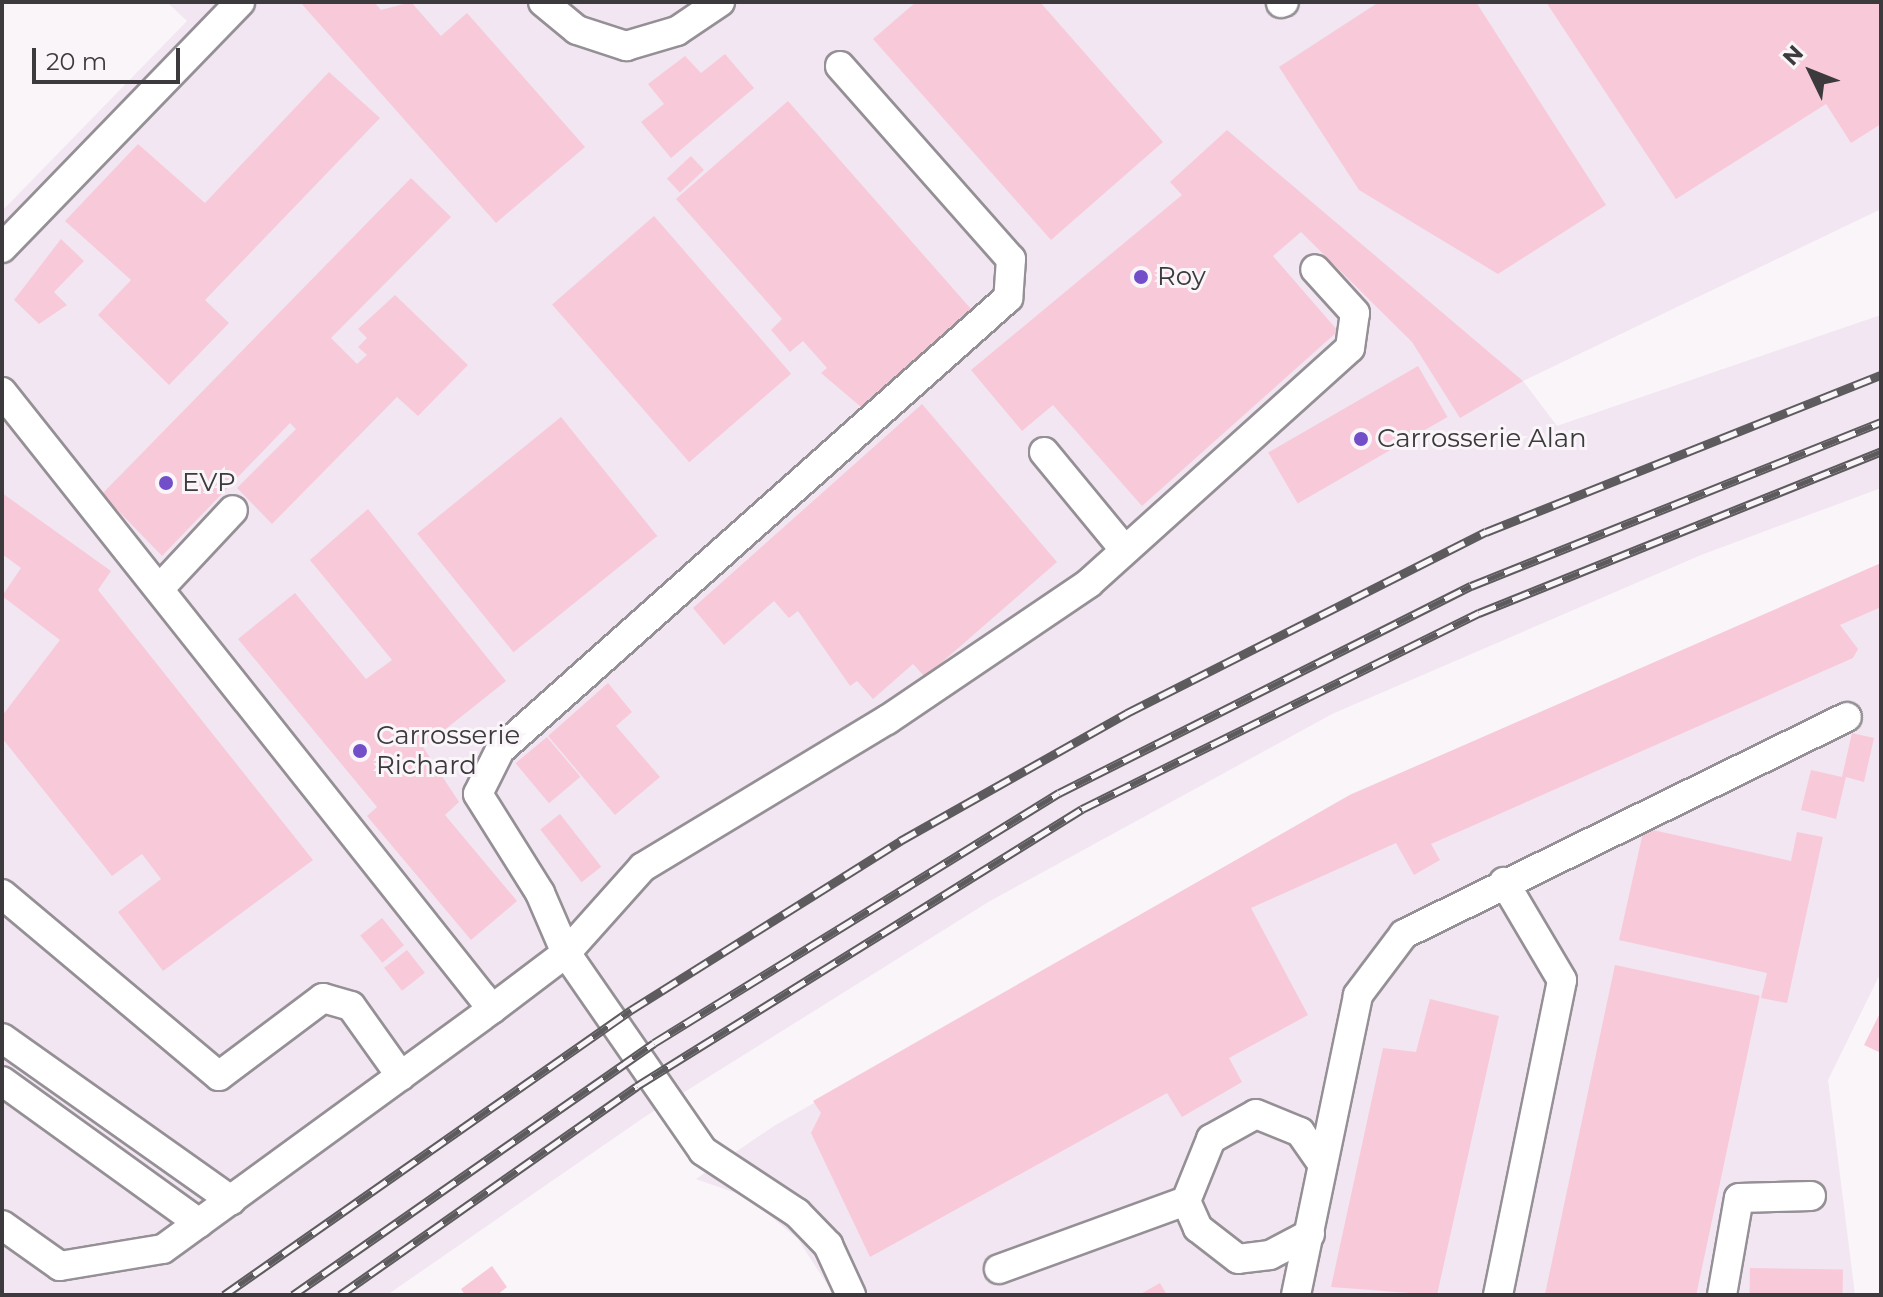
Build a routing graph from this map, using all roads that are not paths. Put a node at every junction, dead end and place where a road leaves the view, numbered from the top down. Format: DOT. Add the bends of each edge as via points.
graph roads {
  1 [pos="240,2"];
  2 [pos="543,2"];
  3 [pos="720,2"];
  4 [pos="840,66"];
  5 [pos="2,248"];
  6 [pos="1315,269"];
  7 [pos="2,392"];
  8 [pos="1044,452"];
  9 [pos="233,510"];
  10 [pos="1124,549"];
  11 [pos="161,587"];
  12 [pos="1847,717"];
  13 [pos="1504,882"];
  14 [pos="2,894"];
  15 [pos="566,953"];
  16 [pos="492,1009"];
  17 [pos="2,1038"];
  18 [pos="401,1076"];
  19 [pos="2,1081"];
  20 [pos="1322,1164"];
  21 [pos="1811,1196"];
  22 [pos="231,1200"];
  23 [pos="1186,1201"];
  24 [pos="199,1223"];
  25 [pos="2,1225"];
  26 [pos="1310,1234"];
  27 [pos="999,1269"];
  28 [pos="851,1295"];
  29 [pos="1296,1295"];
  30 [pos="1498,1295"];
  31 [pos="1722,1295"];
  1 -- 5 [label="lane"];
  2 -- 3 [label="lane" via="577,30 626,46 677,31"];
  4 -- 15 [label="lane" via="1011,259 1008,298 500,750 478,794 540,893"];
  6 -- 10 [label="lane" via="1355,313 1350,348"];
  7 -- 11 [label="lane"];
  8 -- 10 [label="lane"];
  9 -- 11 [label="lane"];
  10 -- 15 [label="lane" via="1089,583 887,720 643,867"];
  11 -- 16 [label="lane"];
  12 -- 13 [label="lane"];
  13 -- 20 [label="lane" via="1404,934 1358,995"];
  13 -- 30 [label="lane" via="1562,980"];
  14 -- 18 [label="lane" via="219,1076 323,998 351,1006"];
  15 -- 16 [label="lane"];
  15 -- 28 [label="lane" via="703,1151 797,1213 828,1245"];
  16 -- 18 [label="lane"];
  17 -- 22 [label="lane"];
  18 -- 22 [label="lane"];
  19 -- 24 [label="lane"];
  20 -- 23 [label="lane" via="1300,1132 1256,1114 1211,1139"];
  20 -- 26 [label="lane"];
  21 -- 31 [label="lane" via="1739,1198"];
  22 -- 24 [label="lane"];
  23 -- 26 [label="lane" via="1198,1228 1238,1259 1270,1255"];
  23 -- 27 [label="lane"];
  24 -- 25 [label="lane" via="163,1249 60,1266"];
  26 -- 29 [label="lane"];
}
